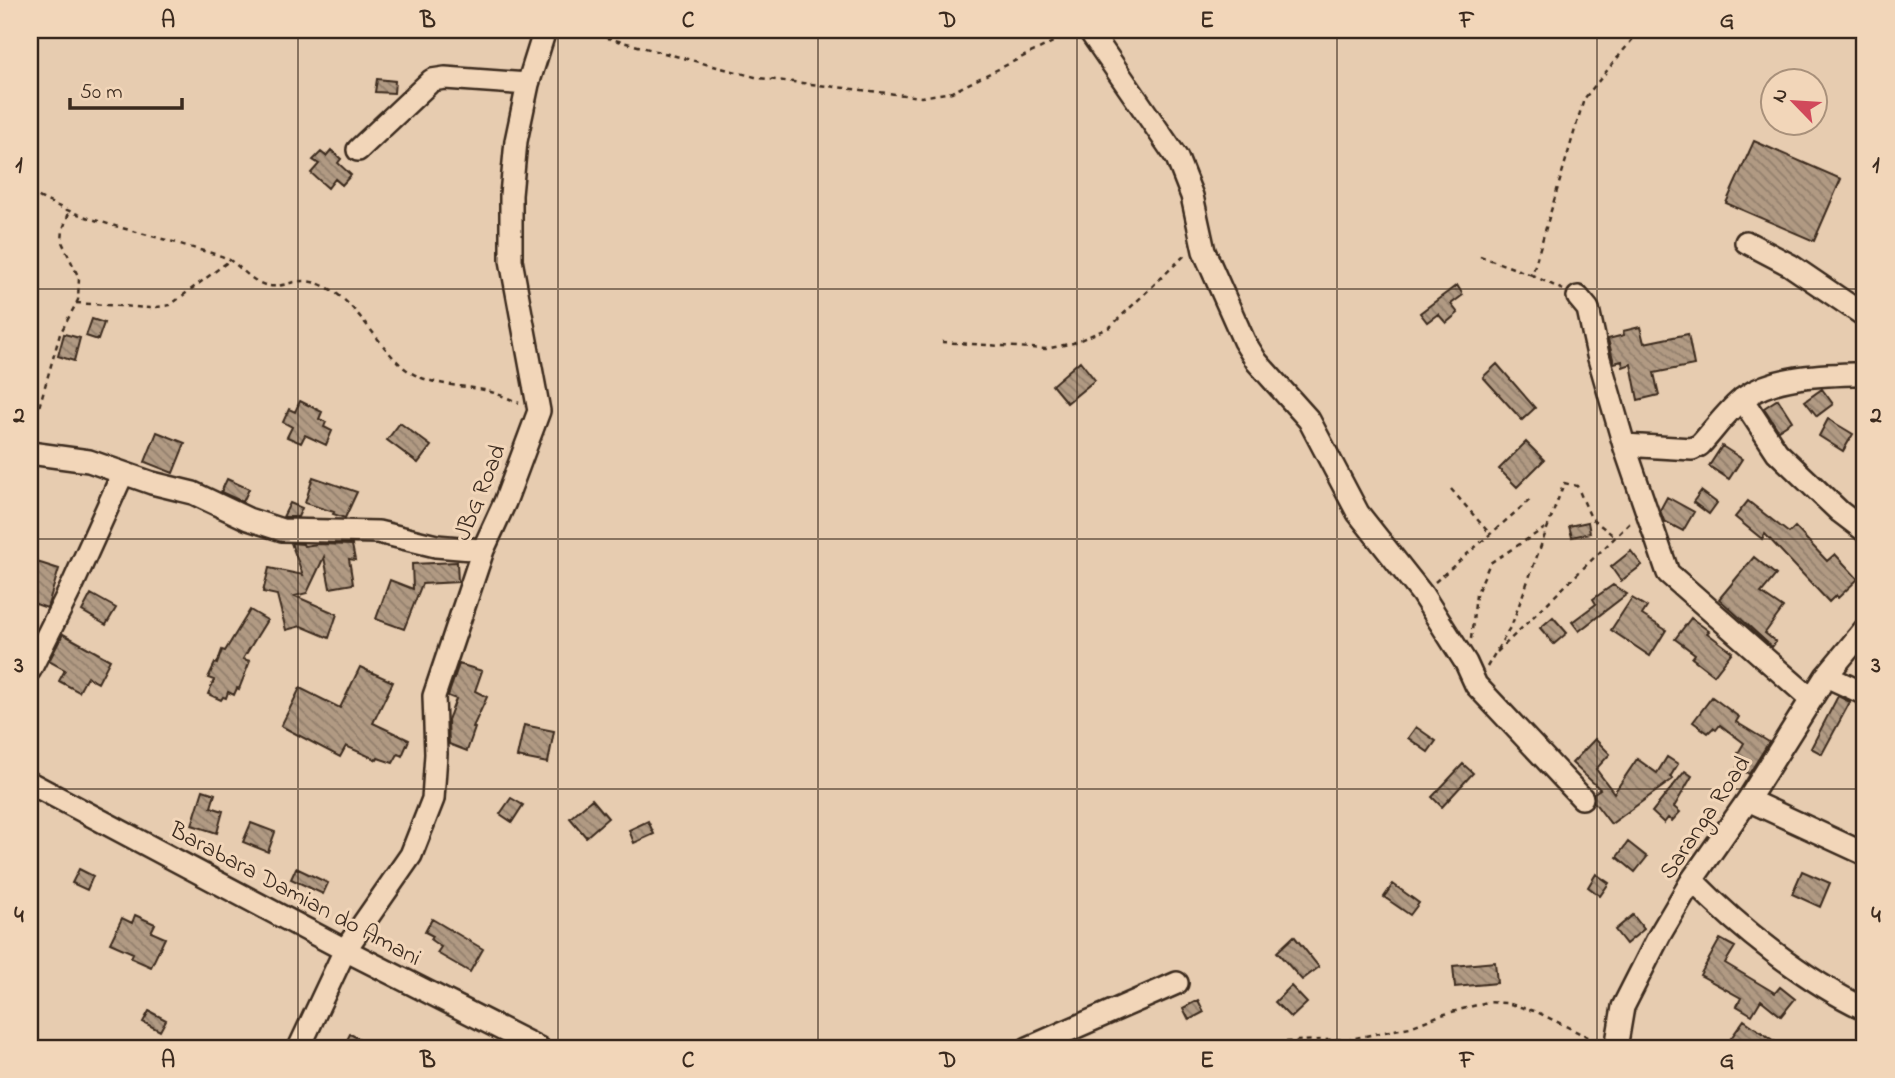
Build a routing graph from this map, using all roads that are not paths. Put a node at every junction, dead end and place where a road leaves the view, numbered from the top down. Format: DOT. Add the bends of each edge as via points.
graph roads {
  1 [pos="545,30"];
  2 [pos="1100,37"];
  3 [pos="528,84"];
  4 [pos="358,150"];
  5 [pos="1746,242"];
  6 [pos="1578,297"];
  7 [pos="1865,316"];
  8 [pos="1854,374"];
  9 [pos="1742,399"];
  10 [pos="1624,445"];
  11 [pos="30,453"];
  12 [pos="123,473"];
  13 [pos="1865,531"];
  14 [pos="484,550"];
  15 [pos="1865,629"];
  16 [pos="30,670"];
  17 [pos="1826,676"];
  18 [pos="1865,694"];
  19 [pos="1811,699"];
  20 [pos="30,783"];
  21 [pos="1582,798"];
  22 [pos="1748,800"];
  23 [pos="1865,854"];
  24 [pos="1692,880"];
  25 [pos="345,950"];
  26 [pos="1177,983"];
  27 [pos="1865,1009"];
  28 [pos="1608,1046"];
  29 [pos="299,1048"];
  30 [pos="539,1048"];
  31 [pos="1028,1048"];
  1 -- 3 [label="street"];
  2 -- 21 [label="street" via="1177,158 1192,196 1200,239 1227,307 1257,362 1309,420 1358,513 1422,594 1476,685"];
  3 -- 4 [label="street" via="432,80"];
  3 -- 14 [label="street, JBG Road" via="516,141 511,260 539,411"];
  5 -- 7 [label="street" via="1790,265"];
  6 -- 10 [label="street" via="1588,309"];
  8 -- 9 [label="street" via="1787,381"];
  9 -- 10 [label="street" via="1692,449"];
  9 -- 13 [label="street" via="1777,452"];
  10 -- 19 [label="street" via="1668,573"];
  11 -- 12 [label="street" via="89,461"];
  12 -- 14 [label="street" via="193,494 282,530 378,532 436,546"];
  12 -- 16 [label="street"];
  14 -- 25 [label="street, JBG Road" via="434,696 433,799 411,855"];
  15 -- 17 [label="street, Saranga Road"];
  17 -- 18 [label="street"];
  17 -- 19 [label="street, Saranga Road"];
  19 -- 22 [label="street, Saranga Road"];
  20 -- 25 [label="street, Barabara Damian do Amani"];
  22 -- 23 [label="street"];
  22 -- 24 [label="street, Saranga Road"];
  24 -- 27 [label="street" via="1740,926"];
  24 -- 28 [label="street, Saranga Road" via="1623,1007"];
  25 -- 29 [label="street, JBG Road"];
  25 -- 30 [label="street, Barabara Damian do Amani"];
  26 -- 31 [label="street"];
}
